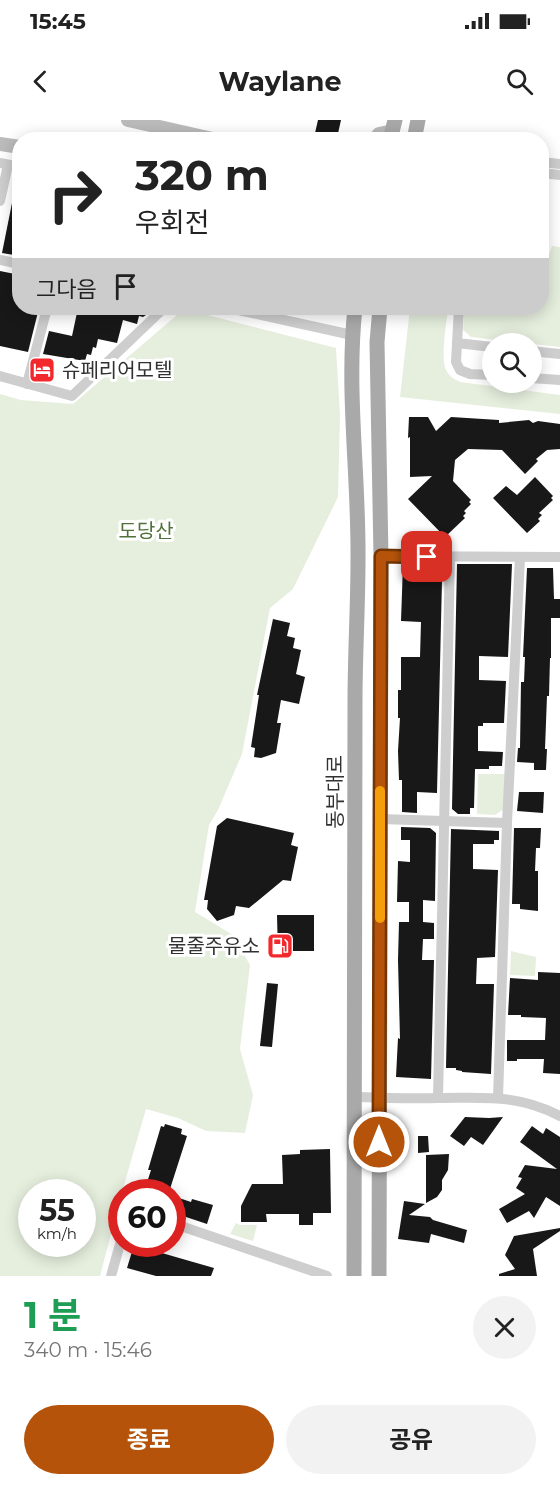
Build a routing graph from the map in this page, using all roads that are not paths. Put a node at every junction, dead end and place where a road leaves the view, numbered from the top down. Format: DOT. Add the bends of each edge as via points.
graph roads {
  1 [pos="128,120"];
  2 [pos="181,132"];
  3 [pos="9,165"];
  4 [pos="0,201"];
  5 [pos="45,315"];
  6 [pos="158,315"];
  7 [pos="261,315"];
  8 [pos="354,315"];
  9 [pos="379,315"];
  10 [pos="459,315"];
  11 [pos="352,335"];
  12 [pos="457,344"];
  13 [pos="482,346"];
  14 [pos="542,352"];
  15 [pos="560,354"];
  16 [pos="482,375"];
  17 [pos="0,376"];
  18 [pos="542,379"];
  19 [pos="560,380"];
  20 [pos="27,384"];
  21 [pos="381,556"];
  22 [pos="450,557"];
  23 [pos="520,557"];
  24 [pos="560,557"];
  25 [pos="380,819"];
  26 [pos="444,820"];
  27 [pos="507,823"];
  28 [pos="356,1096"];
  29 [pos="379,1098"];
  30 [pos="438,1098"];
  31 [pos="498,1098"];
  32 [pos="560,1116"];
  33 [pos="186,1228"];
  34 [pos="116,1257"];
  35 [pos="111,1276"];
  36 [pos="327,1276"];
  37 [pos="354,1276"];
  38 [pos="379,1276"];
  1 -- 2 [label="street"];
  3 -- 4 [label="street"];
  5 -- 20 [label="street"];
  6 -- 20 [label="street" via="72,396"];
  7 -- 11 [label="street"];
  8 -- 11 [label="main road, 동부대로"];
  9 -- 21 [label="main road"];
  10 -- 12 [label="street"];
  11 -- 28 [label="main road, 동부대로" via="358,557"];
  12 -- 13 [label="street"];
  12 -- 16 [label="street" via="456,362 460,370"];
  14 -- 15 [label="street"];
  17 -- 20 [label="street"];
  18 -- 19 [label="street"];
  21 -- 22 [label="street"];
  21 -- 25 [label="main road"];
  22 -- 23 [label="street"];
  22 -- 26 [label="street"];
  23 -- 24 [label="street"];
  23 -- 27 [label="street"];
  25 -- 26 [label="street"];
  25 -- 29 [label="main road"];
  26 -- 27 [label="street"];
  26 -- 30 [label="street"];
  27 -- 31 [label="street"];
  28 -- 29 [label="street"];
  28 -- 37 [label="main road, 동부대로"];
  29 -- 30 [label="street"];
  29 -- 38 [label="main road"];
  30 -- 31 [label="street"];
  31 -- 32 [label="street" via="528,1102"];
  33 -- 36 [label="street"];
  34 -- 35 [label="street"];
}
